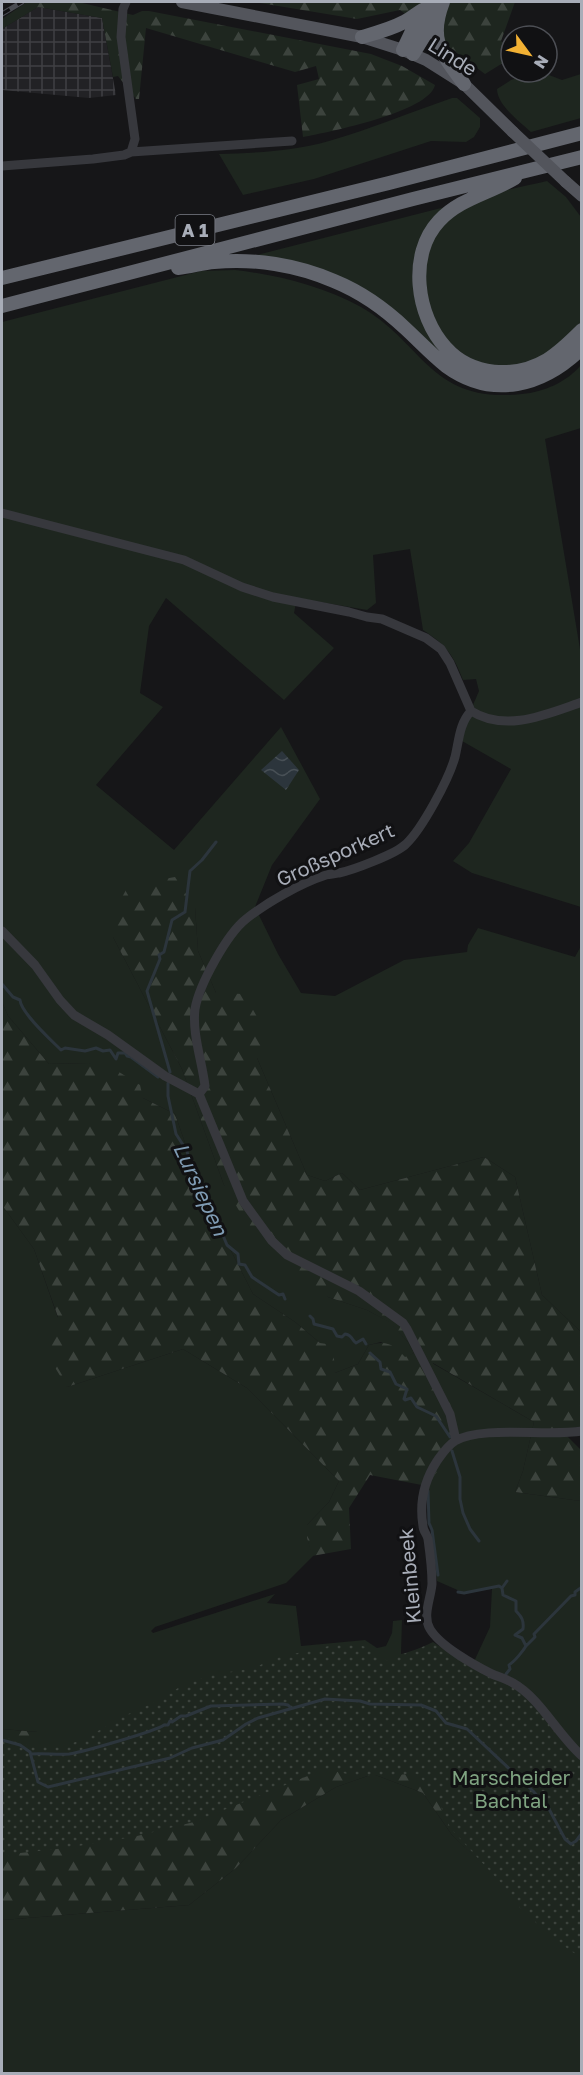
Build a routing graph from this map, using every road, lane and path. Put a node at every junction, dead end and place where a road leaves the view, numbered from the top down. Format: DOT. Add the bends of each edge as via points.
graph roads {
  1 [pos="126,2"];
  2 [pos="182,2"];
  3 [pos="437,6"];
  4 [pos="366,38"];
  5 [pos="408,52"];
  6 [pos="464,84"];
  7 [pos="582,133"];
  8 [pos="292,141"];
  9 [pos="131,152"];
  10 [pos="582,157"];
  11 [pos="2,166"];
  12 [pos="528,170"];
  13 [pos="582,196"];
  14 [pos="137,271"];
  15 [pos="2,278"];
  16 [pos="2,306"];
  17 [pos="582,330"];
  18 [pos="582,348"];
  19 [pos="2,513"];
  20 [pos="582,702"];
  21 [pos="471,711"];
  22 [pos="2,931"];
  23 [pos="199,1094"];
  24 [pos="582,1431"];
  25 [pos="456,1440"];
  26 [pos="582,1756"];
  1 -- 9 [label="street" via="121,37 135,139"];
  2 -- 4 [label="main road, Linde"];
  3 -- 4 [label="highway" via="419,10 405,22"];
  3 -- 5 [label="highway"];
  3 -- 6 [label="highway" via="439,48"];
  4 -- 5 [label="main road, Linde"];
  5 -- 6 [label="main road, Linde"];
  6 -- 13 [label="main road, Linde, bridge"];
  7 -- 15 [label="highway, A 1"];
  8 -- 9 [label="street"];
  9 -- 11 [label="street"];
  10 -- 12 [label="highway, A 1"];
  12 -- 14 [label="highway, A 1"];
  12 -- 17 [label="highway" via="471,198 438,222 423,250 420,266 425,310 445,348 466,363 490,372 533,367 558,352"];
  14 -- 16 [label="highway, A 1"];
  14 -- 18 [label="highway" via="243,261 310,272 375,304 445,365 488,384 517,385 533,380 562,365"];
  19 -- 21 [label="street" via="184,560 273,597 382,618 441,649"];
  20 -- 21 [label="street" via="520,721 486,718"];
  21 -- 23 [label="street, Großsporkert" via="465,718 446,781 404,847 305,883 240,924 204,981 195,1010 205,1086"];
  22 -- 23 [label="street" via="74,1015"];
  23 -- 25 [label="street" via="234,1183 255,1220 287,1255 359,1291 403,1323 450,1413"];
  24 -- 25 [label="street" via="474,1435"];
  25 -- 26 [label="street, Kleinbeek" via="430,1471 422,1495 432,1585 427,1617 430,1629 461,1655 519,1686"];
}
